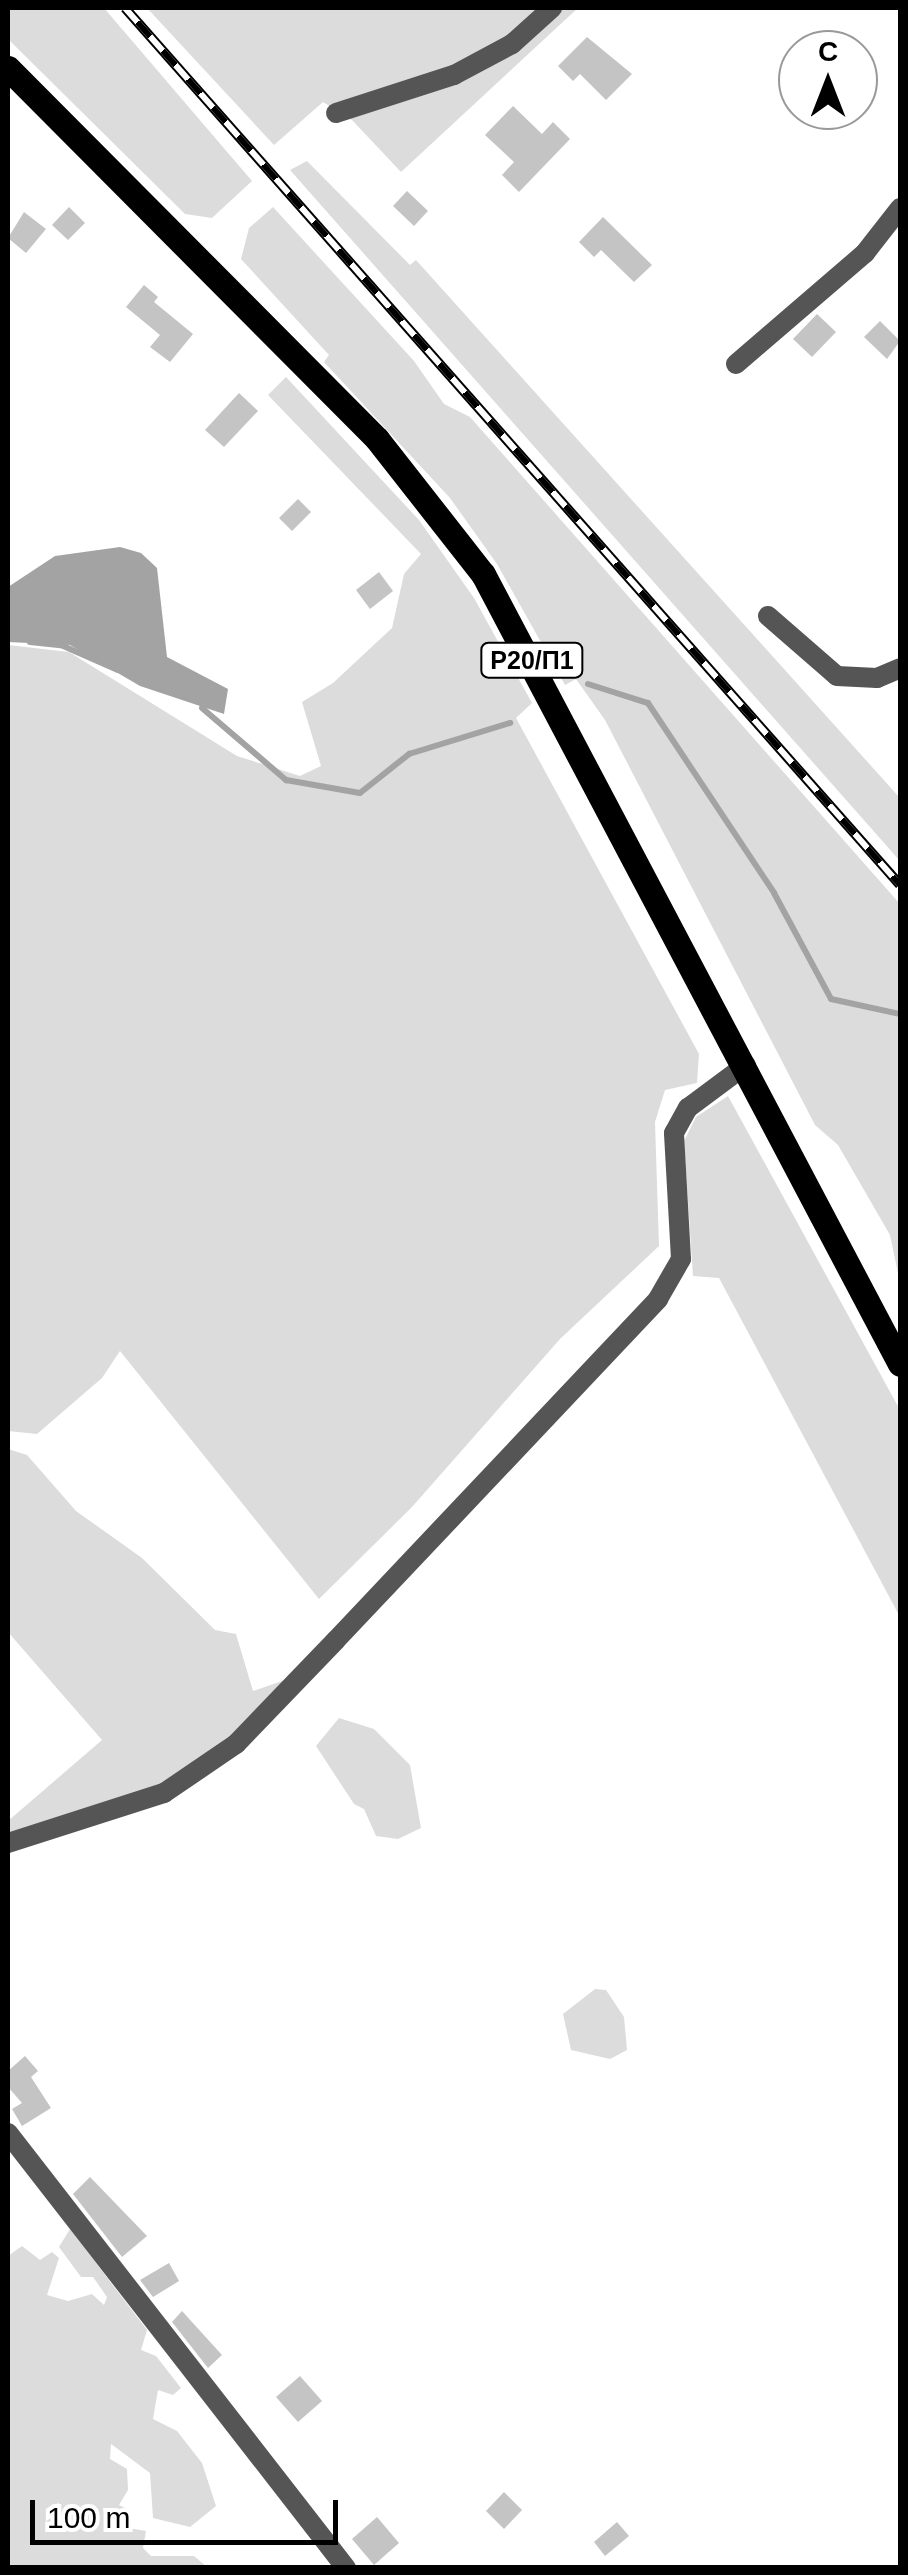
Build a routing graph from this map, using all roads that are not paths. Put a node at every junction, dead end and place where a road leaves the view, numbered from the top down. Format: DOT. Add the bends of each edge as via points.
graph roads {
  1 [pos="552,8"];
  2 [pos="8,68"];
  3 [pos="336,112"];
  4 [pos="900,208"];
  5 [pos="736,364"];
  6 [pos="768,616"];
  7 [pos="900,668"];
  8 [pos="746,1066"];
  9 [pos="900,1364"];
  10 [pos="8,1844"];
  11 [pos="8,2133"];
  12 [pos="346,2568"];
  1 -- 3 [label="street" via="512,44 454,75"];
  2 -- 8 [label="main road, Р20/П1" via="262,320 436,508 483,574 552,697"];
  4 -- 5 [label="street" via="864,253"];
  6 -- 7 [label="street" via="836,676 878,678"];
  8 -- 9 [label="main road, Р20/П1"];
  8 -- 10 [label="street" via="688,1108 674,1133 681,1259 658,1298 336,1640 236,1744 164,1793"];
  11 -- 12 [label="street"];
}
